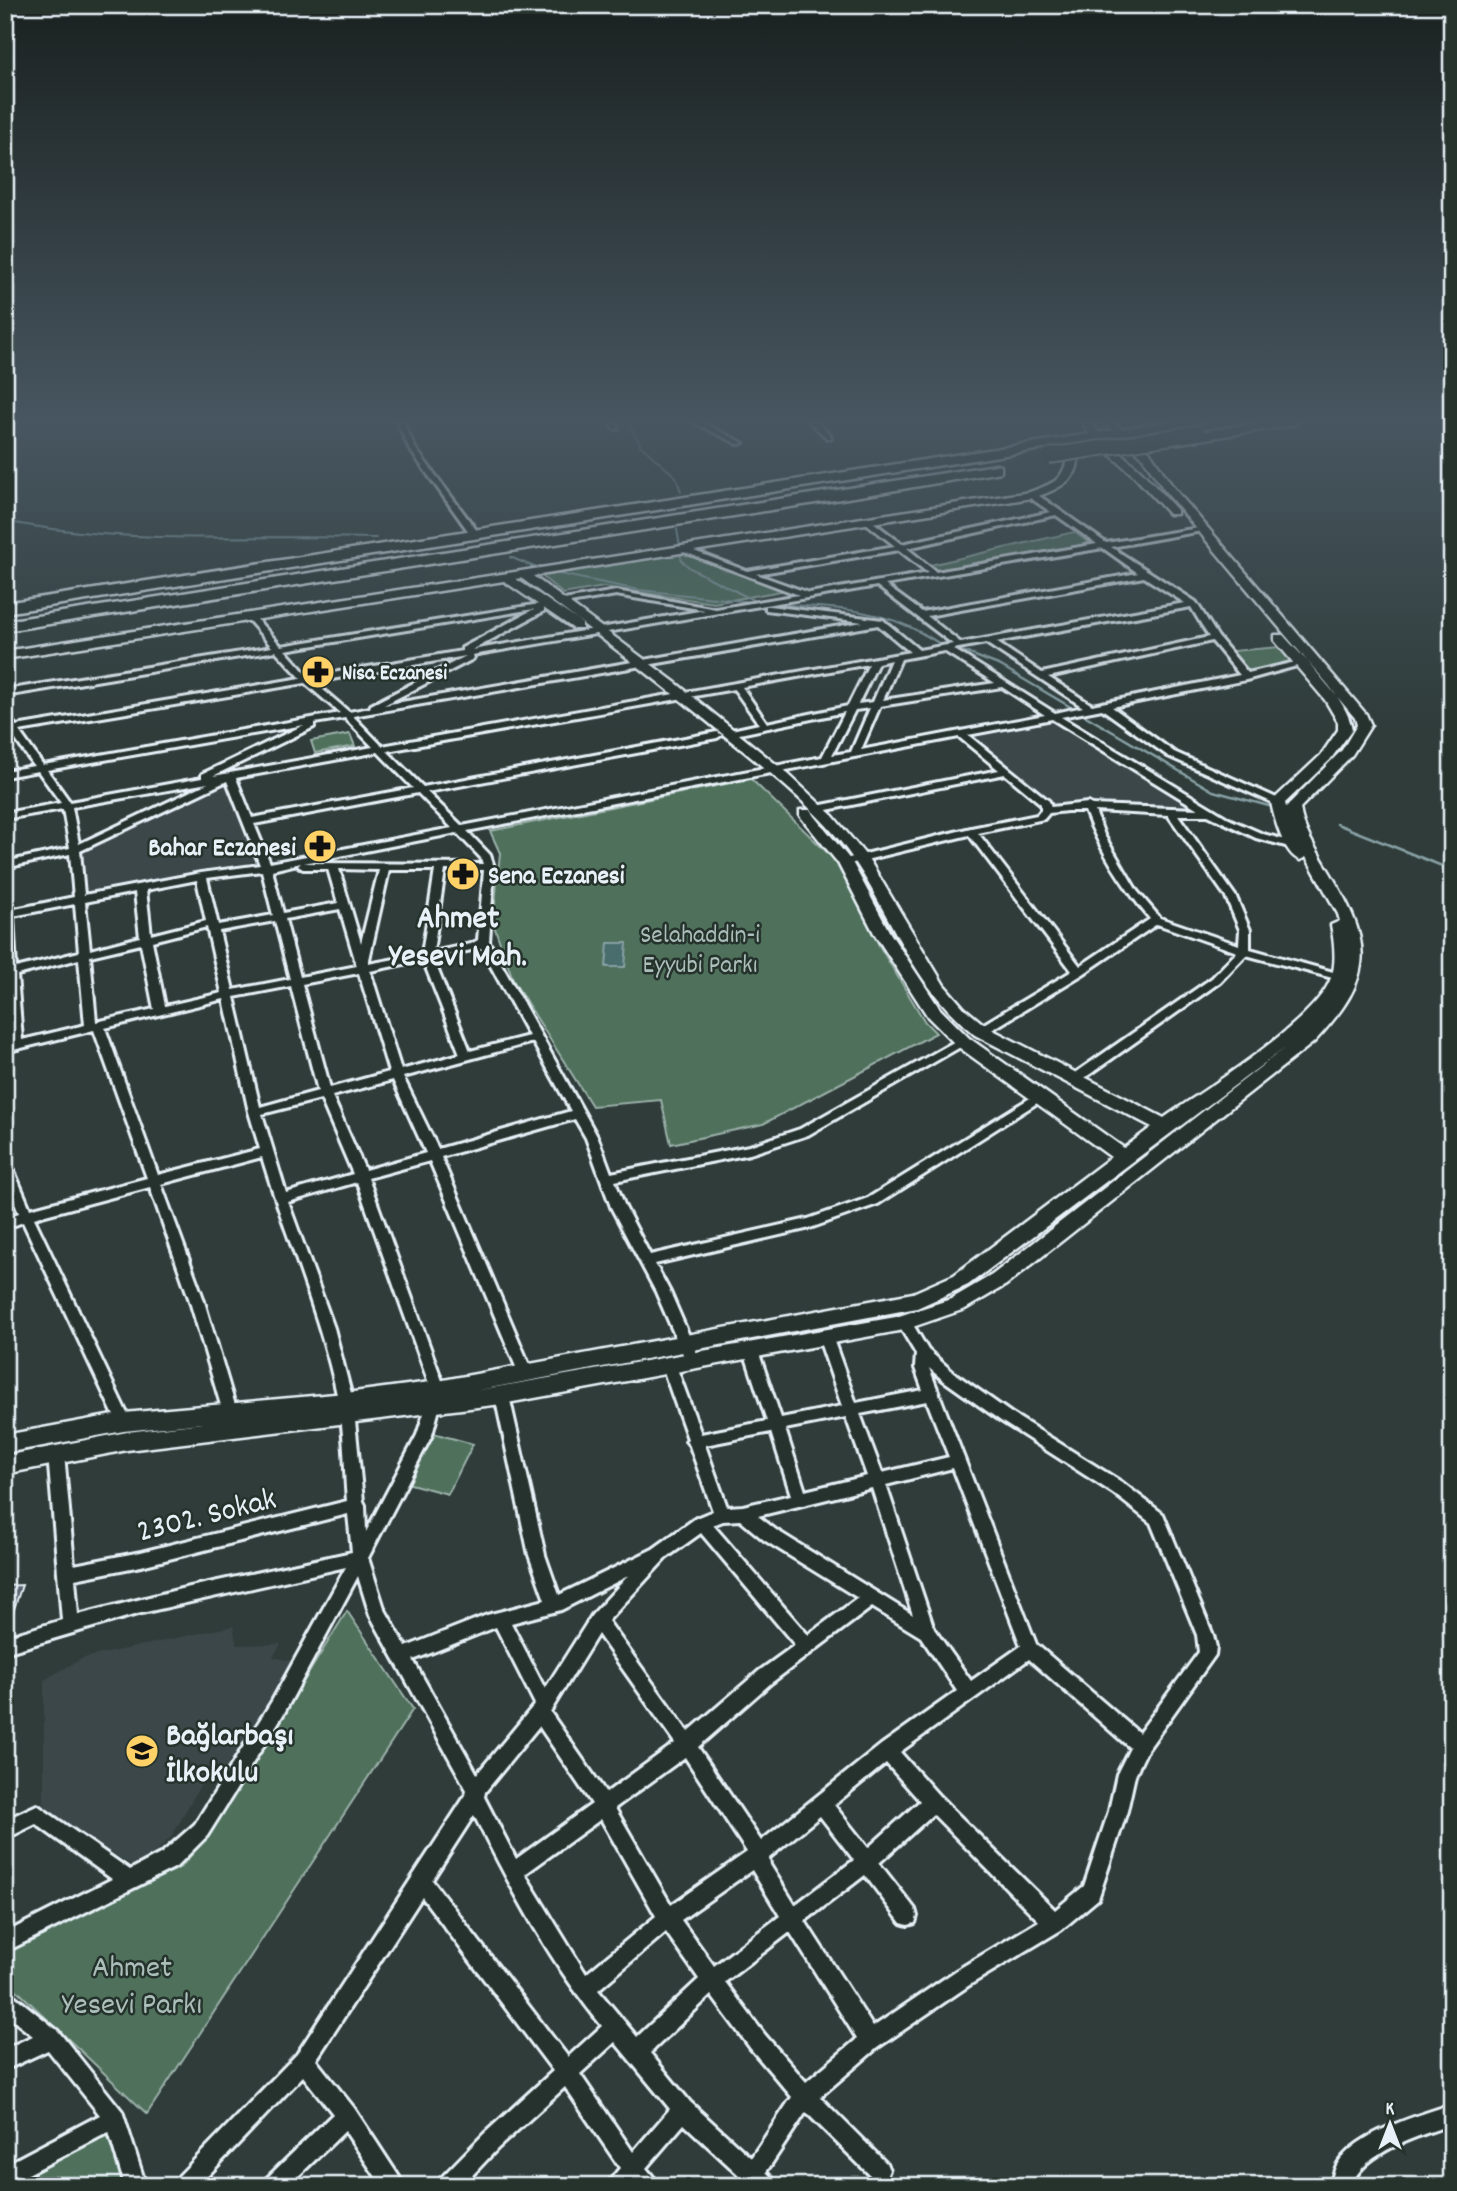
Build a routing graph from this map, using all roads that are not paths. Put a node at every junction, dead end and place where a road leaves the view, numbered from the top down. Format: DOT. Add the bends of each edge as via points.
graph roads {
  1 [pos="469,523"];
  2 [pos="572,523"];
  3 [pos="590,523"];
  4 [pos="659,523"];
  5 [pos="855,523"];
  6 [pos="872,523"];
  7 [pos="1010,523"];
  8 [pos="1072,523"];
  9 [pos="1189,523"];
  10 [pos="1191,523"];
  11 [pos="1196,530"];
  12 [pos="481,539"];
  13 [pos="1104,545"];
  14 [pos="901,547"];
  15 [pos="683,550"];
  16 [pos="747,573"];
  17 [pos="334,574"];
  18 [pos="934,574"];
  19 [pos="1145,575"];
  20 [pos="525,576"];
  21 [pos="509,579"];
  22 [pos="879,584"];
  23 [pos="810,596"];
  24 [pos="564,602"];
  25 [pos="1192,604"];
  26 [pos="547,606"];
  27 [pos="755,606"];
  28 [pos="5,611"];
  29 [pos="723,611"];
  30 [pos="921,615"];
  31 [pos="250,617"];
  32 [pos="880,622"];
  33 [pos="5,623"];
  34 [pos="595,632"];
  35 [pos="1214,638"];
  36 [pos="987,640"];
  37 [pos="959,645"];
  38 [pos="945,648"];
  39 [pos="278,649"];
  40 [pos="480,651"];
  41 [pos="916,653"];
  42 [pos="5,655"];
  43 [pos="455,655"];
  44 [pos="897,657"];
  45 [pos="875,662"];
  46 [pos="637,664"];
  47 [pos="1300,664"];
  48 [pos="1039,676"];
  49 [pos="1246,677"];
  50 [pos="307,680"];
  51 [pos="1005,684"];
  52 [pos="737,686"];
  53 [pos="5,693"];
  54 [pos="678,696"];
  55 [pos="876,705"];
  56 [pos="1104,706"];
  57 [pos="851,708"];
  58 [pos="1087,709"];
  59 [pos="365,712"];
  60 [pos="346,714"];
  61 [pos="1055,714"];
  62 [pos="327,717"];
  63 [pos="5,718"];
  64 [pos="765,726"];
  65 [pos="9,730"];
  66 [pos="960,733"];
  67 [pos="723,734"];
  68 [pos="378,750"];
  69 [pos="855,753"];
  70 [pos="826,758"];
  71 [pos="39,768"];
  72 [pos="766,771"];
  73 [pos="1007,771"];
  74 [pos="5,774"];
  75 [pos="230,776"];
  76 [pos="192,783"];
  77 [pos="420,789"];
  78 [pos="1278,802"];
  79 [pos="67,805"];
  80 [pos="1088,806"];
  81 [pos="817,809"];
  82 [pos="1046,810"];
  83 [pos="1171,812"];
  84 [pos="1210,812"];
  85 [pos="5,816"];
  86 [pos="247,822"];
  87 [pos="460,830"];
  88 [pos="971,831"];
  89 [pos="1293,845"];
  90 [pos="75,850"];
  91 [pos="862,858"];
  92 [pos="845,862"];
  93 [pos="5,865"];
  94 [pos="266,867"];
  95 [pos="489,867"];
  96 [pos="333,868"];
  97 [pos="440,868"];
  98 [pos="384,869"];
  99 [pos="201,876"];
  100 [pos="139,888"];
  101 [pos="78,901"];
  102 [pos="344,905"];
  103 [pos="6,914"];
  104 [pos="279,916"];
  105 [pos="1156,920"];
  106 [pos="212,926"];
  107 [pos="146,939"];
  108 [pos="483,942"];
  109 [pos="1244,951"];
  110 [pos="83,955"];
  111 [pos="427,956"];
  112 [pos="362,968"];
  113 [pos="1079,972"];
  114 [pos="8,973"];
  115 [pos="1340,977"];
  116 [pos="295,983"];
  117 [pos="227,995"];
  118 [pos="160,1010"];
  119 [pos="95,1026"];
  120 [pos="981,1031"];
  121 [pos="535,1038"];
  122 [pos="963,1042"];
  123 [pos="11,1046"];
  124 [pos="466,1055"];
  125 [pos="396,1074"];
  126 [pos="1075,1079"];
  127 [pos="325,1094"];
  128 [pos="1039,1098"];
  129 [pos="255,1112"];
  130 [pos="576,1114"];
  131 [pos="1165,1126"];
  132 [pos="267,1151"];
  133 [pos="433,1154"];
  134 [pos="1124,1157"];
  135 [pos="5,1164"];
  136 [pos="361,1177"];
  137 [pos="607,1178"];
  138 [pos="153,1182"];
  139 [pos="281,1199"];
  140 [pos="26,1215"];
  141 [pos="5,1224"];
  142 [pos="646,1261"];
  143 [pos="904,1322"];
  144 [pos="826,1339"];
  145 [pos="751,1351"];
  146 [pos="690,1353"];
  147 [pos="923,1354"];
  148 [pos="669,1366"];
  149 [pos="526,1374"];
  150 [pos="932,1394"];
  151 [pos="502,1396"];
  152 [pos="436,1397"];
  153 [pos="347,1408"];
  154 [pos="853,1410"];
  155 [pos="230,1412"];
  156 [pos="124,1422"];
  157 [pos="775,1424"];
  158 [pos="694,1441"];
  159 [pos="5,1444"];
  160 [pos="56,1454"];
  161 [pos="957,1461"];
  162 [pos="5,1465"];
  163 [pos="877,1480"];
  164 [pos="800,1498"];
  165 [pos="357,1505"];
  166 [pos="743,1513"];
  167 [pos="722,1514"];
  168 [pos="702,1523"];
  169 [pos="660,1553"];
  170 [pos="360,1557"];
  171 [pos="68,1573"];
  172 [pos="870,1599"];
  173 [pos="555,1605"];
  174 [pos="500,1619"];
  175 [pos="598,1620"];
  176 [pos="71,1624"];
  177 [pos="927,1632"];
  178 [pos="5,1645"];
  179 [pos="807,1646"];
  180 [pos="1030,1648"];
  181 [pos="401,1657"];
  182 [pos="968,1692"];
  183 [pos="542,1708"];
  184 [pos="687,1745"];
  185 [pos="1140,1746"];
  186 [pos="887,1751"];
  187 [pos="476,1794"];
  188 [pos="933,1802"];
  189 [pos="823,1805"];
  190 [pos="604,1806"];
  191 [pos="5,1830"];
  192 [pos="759,1854"];
  193 [pos="866,1862"];
  194 [pos="513,1872"];
  195 [pos="129,1880"];
  196 [pos="422,1882"];
  197 [pos="908,1916"];
  198 [pos="668,1917"];
  199 [pos="793,1919"];
  200 [pos="1054,1923"];
  201 [pos="5,1943"];
  202 [pos="712,1980"];
  203 [pos="584,1989"];
  204 [pos="5,2001"];
  205 [pos="615,2028"];
  206 [pos="51,2038"];
  207 [pos="870,2041"];
  208 [pos="635,2053"];
  209 [pos="5,2060"];
  210 [pos="304,2061"];
  211 [pos="566,2071"];
  212 [pos="805,2096"];
  213 [pos="683,2109"];
  214 [pos="1452,2114"];
  215 [pos="347,2115"];
  216 [pos="115,2118"];
  217 [pos="632,2168"];
  218 [pos="879,2170"];
  219 [pos="5,2176"];
  220 [pos="754,2181"];
  221 [pos="136,2186"];
  222 [pos="183,2186"];
  223 [pos="273,2186"];
  224 [pos="396,2186"];
  225 [pos="447,2186"];
  226 [pos="618,2186"];
  227 [pos="648,2186"];
  228 [pos="1340,2186"];
  1 -- 12 [label="street"];
  2 -- 12 [label="highway"];
  3 -- 12 [label="highway"];
  4 -- 17 [label="highway"];
  5 -- 15 [label="main road"];
  6 -- 14 [label="street"];
  7 -- 14 [label="street"];
  8 -- 13 [label="street"];
  9 -- 11 [label="main road"];
  10 -- 11 [label="main road"];
  11 -- 13 [label="street"];
  11 -- 47 [label="main road"];
  11 -- 143 [label="main road" via="1356,709 1364,725 1347,752 1293,807 1301,836 1346,913 1354,951 1348,990 1308,1038 999,1280 958,1304"];
  12 -- 17 [label="highway"];
  12 -- 28 [label="highway"];
  12 -- 28 [label="highway" via="316,559"];
  12 -- 33 [label="highway"];
  13 -- 18 [label="street"];
  13 -- 19 [label="street"];
  14 -- 16 [label="street"];
  14 -- 18 [label="street"];
  15 -- 16 [label="street"];
  15 -- 20 [label="main road"];
  16 -- 23 [label="street"];
  17 -- 33 [label="highway"];
  18 -- 22 [label="street"];
  19 -- 25 [label="street"];
  19 -- 30 [label="street"];
  20 -- 21 [label="main road"];
  20 -- 24 [label="main road"];
  21 -- 26 [label="main road"];
  21 -- 31 [label="main road"];
  22 -- 23 [label="street"];
  22 -- 30 [label="street"];
  23 -- 27 [label="street"];
  24 -- 29 [label="street" via="615,593"];
  24 -- 34 [label="main road"];
  25 -- 35 [label="street"];
  25 -- 36 [label="street"];
  26 -- 34 [label="main road"];
  26 -- 39 [label="street"];
  26 -- 43 [label="street"];
  27 -- 29 [label="street"];
  27 -- 32 [label="street"];
  29 -- 34 [label="street"];
  30 -- 37 [label="street"];
  31 -- 39 [label="street"];
  31 -- 42 [label="main road"];
  32 -- 41 [label="street"];
  32 -- 46 [label="street"];
  34 -- 40 [label="street"];
  34 -- 46 [label="main road"];
  35 -- 48 [label="street"];
  35 -- 49 [label="street"];
  36 -- 37 [label="street"];
  36 -- 48 [label="street"];
  37 -- 38 [label="street"];
  38 -- 41 [label="street"];
  38 -- 51 [label="street"];
  39 -- 50 [label="street"];
  39 -- 53 [label="street"];
  40 -- 43 [label="street"];
  40 -- 59 [label="street"];
  41 -- 44 [label="street"];
  43 -- 50 [label="street"];
  44 -- 45 [label="street"];
  44 -- 55 [label="street"];
  45 -- 52 [label="street"];
  45 -- 57 [label="street"];
  46 -- 54 [label="main road"];
  46 -- 59 [label="street"];
  47 -- 49 [label="street"];
  47 -- 78 [label="main road" via="1343,717 1345,731 1324,759"];
  48 -- 58 [label="street"];
  49 -- 56 [label="street"];
  50 -- 60 [label="street"];
  50 -- 65 [label="street"];
  51 -- 55 [label="street"];
  51 -- 61 [label="street"];
  52 -- 54 [label="street"];
  52 -- 64 [label="street"];
  54 -- 67 [label="main road"];
  54 -- 68 [label="street"];
  55 -- 57 [label="street"];
  55 -- 69 [label="street"];
  56 -- 58 [label="street"];
  56 -- 78 [label="street" via="1171,754"];
  57 -- 64 [label="street"];
  57 -- 70 [label="street"];
  58 -- 61 [label="street"];
  59 -- 60 [label="street"];
  60 -- 62 [label="street"];
  60 -- 68 [label="street"];
  61 -- 66 [label="street"];
  61 -- 84 [label="street"];
  62 -- 71 [label="street"];
  62 -- 76 [label="street"];
  63 -- 65 [label="street"];
  64 -- 67 [label="street"];
  65 -- 71 [label="street"];
  66 -- 69 [label="street"];
  66 -- 73 [label="street"];
  67 -- 72 [label="main road"];
  67 -- 77 [label="street"];
  68 -- 75 [label="street"];
  68 -- 77 [label="street"];
  69 -- 70 [label="street"];
  70 -- 72 [label="street"];
  71 -- 74 [label="street"];
  71 -- 79 [label="street"];
  72 -- 81 [label="main road"];
  72 -- 87 [label="street"];
  72 -- 92 [label="main road"];
  73 -- 81 [label="street"];
  73 -- 82 [label="street" via="1046,803"];
  75 -- 76 [label="street"];
  75 -- 86 [label="street"];
  75 -- 90 [label="street"];
  76 -- 79 [label="street"];
  77 -- 86 [label="street"];
  77 -- 87 [label="street"];
  78 -- 89 [label="main road"];
  79 -- 85 [label="street"];
  79 -- 90 [label="street"];
  80 -- 82 [label="street"];
  80 -- 83 [label="street"];
  80 -- 105 [label="street" via="1099,835 1133,892"];
  81 -- 91 [label="main road"];
  82 -- 88 [label="street" via="1040,817"];
  83 -- 84 [label="street"];
  83 -- 109 [label="street" via="1231,898 1245,930"];
  84 -- 89 [label="street" via="1253,835"];
  86 -- 94 [label="street"];
  87 -- 94 [label="street"];
  87 -- 95 [label="street" via="478,846"];
  88 -- 91 [label="street"];
  88 -- 113 [label="street"];
  89 -- 115 [label="main road" via="1335,912 1342,941"];
  90 -- 93 [label="street"];
  90 -- 101 [label="street"];
  91 -- 92 [label="street"];
  91 -- 120 [label="main road" via="929,978 962,1017"];
  92 -- 122 [label="main road" via="889,944 934,1013"];
  94 -- 96 [label="street"];
  94 -- 99 [label="street"];
  94 -- 104 [label="street"];
  95 -- 97 [label="street"];
  95 -- 108 [label="street"];
  96 -- 98 [label="street"];
  96 -- 102 [label="street"];
  97 -- 98 [label="street"];
  97 -- 111 [label="street"];
  98 -- 112 [label="street"];
  99 -- 100 [label="street"];
  99 -- 106 [label="street"];
  100 -- 101 [label="street"];
  100 -- 107 [label="street"];
  101 -- 103 [label="street"];
  101 -- 110 [label="street"];
  102 -- 104 [label="street"];
  102 -- 112 [label="street"];
  103 -- 114 [label="street"];
  104 -- 106 [label="street"];
  104 -- 116 [label="street"];
  105 -- 109 [label="street"];
  105 -- 113 [label="street"];
  106 -- 107 [label="street"];
  106 -- 117 [label="street"];
  107 -- 110 [label="street"];
  107 -- 118 [label="street"];
  108 -- 111 [label="street"];
  108 -- 121 [label="street"];
  109 -- 115 [label="street"];
  109 -- 126 [label="street" via="1216,981"];
  110 -- 114 [label="street"];
  110 -- 119 [label="street"];
  111 -- 112 [label="street"];
  111 -- 124 [label="street"];
  112 -- 116 [label="street"];
  112 -- 125 [label="street"];
  113 -- 120 [label="street"];
  114 -- 123 [label="street"];
  115 -- 131 [label="main road" via="1306,1024"];
  116 -- 117 [label="street"];
  116 -- 127 [label="street"];
  117 -- 118 [label="street"];
  117 -- 129 [label="street"];
  118 -- 119 [label="street"];
  119 -- 123 [label="street"];
  119 -- 138 [label="street"];
  120 -- 126 [label="main road"];
  121 -- 124 [label="street"];
  121 -- 130 [label="street"];
  122 -- 128 [label="main road"];
  122 -- 137 [label="street" via="804,1132 750,1150"];
  124 -- 125 [label="street"];
  125 -- 127 [label="street"];
  125 -- 133 [label="street"];
  126 -- 131 [label="main road"];
  127 -- 129 [label="street"];
  127 -- 136 [label="street"];
  128 -- 134 [label="main road"];
  128 -- 142 [label="street" via="873,1201 810,1223"];
  129 -- 132 [label="street"];
  130 -- 133 [label="street"];
  130 -- 137 [label="street" via="592,1139"];
  131 -- 134 [label="main road"];
  132 -- 138 [label="street"];
  132 -- 139 [label="street"];
  133 -- 136 [label="street"];
  133 -- 149 [label="street"];
  134 -- 146 [label="main road" via="961,1280 917,1300"];
  135 -- 140 [label="street"];
  136 -- 139 [label="street"];
  136 -- 152 [label="street"];
  137 -- 142 [label="street"];
  138 -- 140 [label="street"];
  138 -- 155 [label="street" via="196,1298"];
  139 -- 153 [label="street" via="327,1328"];
  140 -- 141 [label="street"];
  140 -- 156 [label="street"];
  142 -- 146 [label="street"];
  143 -- 144 [label="main road"];
  143 -- 147 [label="street"];
  144 -- 145 [label="main road"];
  144 -- 154 [label="street"];
  145 -- 146 [label="main road"];
  145 -- 157 [label="street"];
  146 -- 148 [label="main road"];
  146 -- 149 [label="main road"];
  147 -- 150 [label="street" via="922,1368"];
  147 -- 185 [label="street" via="1006,1417 1146,1508 1164,1530 1208,1647 1207,1655"];
  148 -- 151 [label="main road"];
  148 -- 158 [label="street"];
  149 -- 152 [label="main road"];
  150 -- 154 [label="street"];
  150 -- 161 [label="street"];
  151 -- 152 [label="main road"];
  151 -- 173 [label="street" via="537,1555"];
  152 -- 153 [label="main road"];
  152 -- 170 [label="street" via="424,1435"];
  153 -- 155 [label="main road"];
  153 -- 160 [label="main road"];
  153 -- 165 [label="street"];
  154 -- 157 [label="street"];
  154 -- 163 [label="street"];
  155 -- 156 [label="main road"];
  156 -- 159 [label="main road"];
  157 -- 158 [label="street"];
  157 -- 164 [label="street"];
  158 -- 167 [label="street"];
  160 -- 162 [label="main road"];
  160 -- 171 [label="street"];
  161 -- 163 [label="street"];
  161 -- 180 [label="street"];
  163 -- 164 [label="street"];
  163 -- 177 [label="street"];
  164 -- 166 [label="street"];
  165 -- 170 [label="street"];
  165 -- 171 [label="street, 2302. Sokak"];
  166 -- 167 [label="street"];
  166 -- 172 [label="street"];
  167 -- 168 [label="street"];
  168 -- 169 [label="street"];
  168 -- 179 [label="street"];
  169 -- 173 [label="street"];
  169 -- 175 [label="street"];
  170 -- 176 [label="street" via="193,1592"];
  170 -- 181 [label="street" via="376,1610"];
  170 -- 195 [label="street" via="278,1707 201,1830 169,1860"];
  171 -- 176 [label="street"];
  172 -- 177 [label="street"];
  172 -- 179 [label="street"];
  173 -- 174 [label="street"];
  174 -- 181 [label="street"];
  174 -- 183 [label="street"];
  175 -- 183 [label="street"];
  175 -- 184 [label="street"];
  176 -- 178 [label="street"];
  177 -- 182 [label="street"];
  179 -- 184 [label="street"];
  180 -- 182 [label="street"];
  180 -- 185 [label="street"];
  181 -- 187 [label="street"];
  182 -- 186 [label="street"];
  183 -- 187 [label="street"];
  183 -- 190 [label="street"];
  184 -- 190 [label="street"];
  184 -- 192 [label="street"];
  185 -- 200 [label="street" via="1126,1774 1091,1892"];
  186 -- 188 [label="street"];
  186 -- 189 [label="street"];
  187 -- 194 [label="street"];
  187 -- 196 [label="street"];
  188 -- 193 [label="street"];
  188 -- 200 [label="street"];
  189 -- 192 [label="street"];
  189 -- 193 [label="street"];
  190 -- 194 [label="street"];
  190 -- 198 [label="street"];
  191 -- 195 [label="street" via="37,1814"];
  192 -- 198 [label="street"];
  192 -- 199 [label="street" via="761,1868"];
  193 -- 197 [label="street"];
  193 -- 199 [label="street"];
  194 -- 203 [label="street"];
  195 -- 201 [label="street"];
  196 -- 210 [label="street"];
  196 -- 211 [label="street"];
  198 -- 202 [label="street"];
  198 -- 203 [label="street"];
  199 -- 202 [label="street"];
  199 -- 207 [label="street"];
  200 -- 207 [label="street"];
  202 -- 208 [label="street"];
  202 -- 212 [label="street"];
  203 -- 205 [label="street"];
  204 -- 206 [label="street"];
  205 -- 208 [label="street"];
  205 -- 211 [label="street"];
  206 -- 209 [label="street"];
  206 -- 216 [label="street"];
  207 -- 212 [label="street"];
  208 -- 213 [label="street"];
  210 -- 215 [label="street"];
  210 -- 222 [label="street"];
  211 -- 217 [label="street"];
  211 -- 225 [label="street"];
  212 -- 218 [label="street"];
  212 -- 220 [label="street"];
  213 -- 217 [label="street"];
  213 -- 220 [label="street"];
  214 -- 228 [label="street" via="1356,2157 1341,2176"];
  215 -- 223 [label="street"];
  215 -- 224 [label="street"];
  216 -- 219 [label="street"];
  216 -- 221 [label="street"];
  217 -- 226 [label="street"];
  217 -- 227 [label="street"];
}
